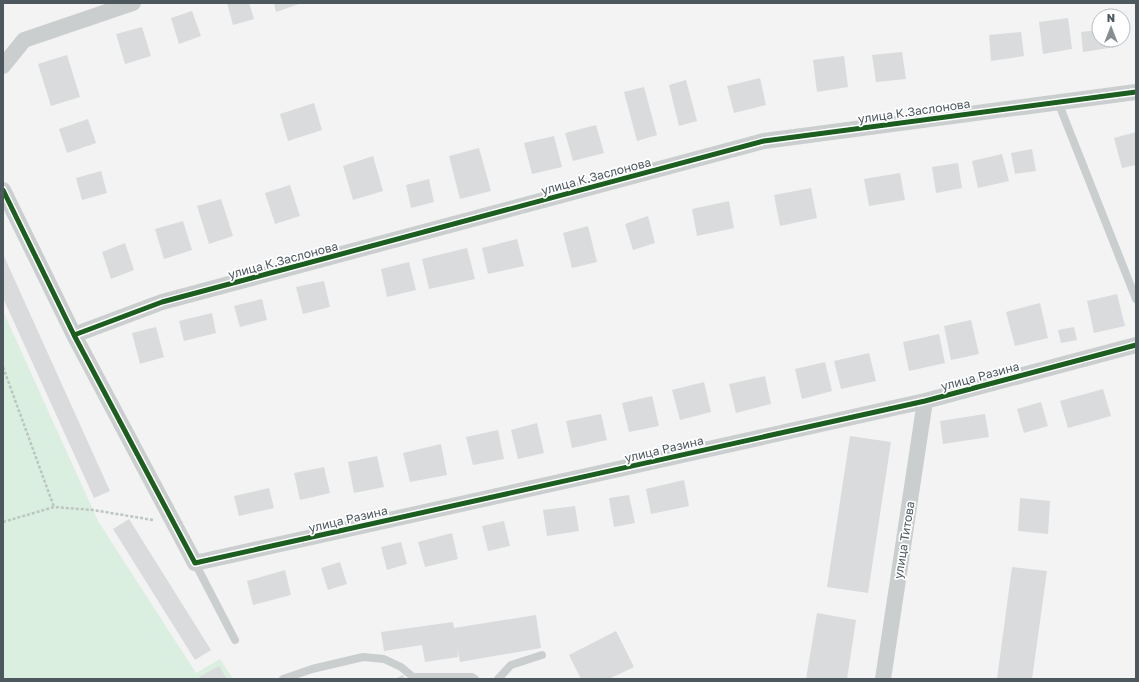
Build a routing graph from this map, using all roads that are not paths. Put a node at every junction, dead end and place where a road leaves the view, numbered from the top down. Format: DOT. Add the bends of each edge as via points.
graph roads {
  1 [pos="134,3"];
  2 [pos="3,66"];
  3 [pos="1136,92"];
  4 [pos="1058,102"];
  5 [pos="3,190"];
  6 [pos="1136,299"];
  7 [pos="74,335"];
  8 [pos="1136,345"];
  9 [pos="925,401"];
  10 [pos="195,564"];
  11 [pos="235,640"];
  12 [pos="542,655"];
  13 [pos="284,679"];
  14 [pos="475,679"];
  15 [pos="498,679"];
  16 [pos="883,679"];
  1 -- 2 [label="street" via="24,40"];
  3 -- 4 [label="street, улица К.Заслонова"];
  4 -- 6 [label="lane"];
  4 -- 7 [label="street, улица К.Заслонова" via="764,141 162,302"];
  5 -- 7 [label="street"];
  7 -- 10 [label="street"];
  8 -- 9 [label="street, улица Разина"];
  9 -- 10 [label="street, улица Разина"];
  9 -- 16 [label="street, улица Титова"];
  10 -- 11 [label="lane"];
  12 -- 15 [label="lane" via="511,666"];
  13 -- 14 [label="lane" via="312,669 363,657 384,659 401,667 413,677"];
}
